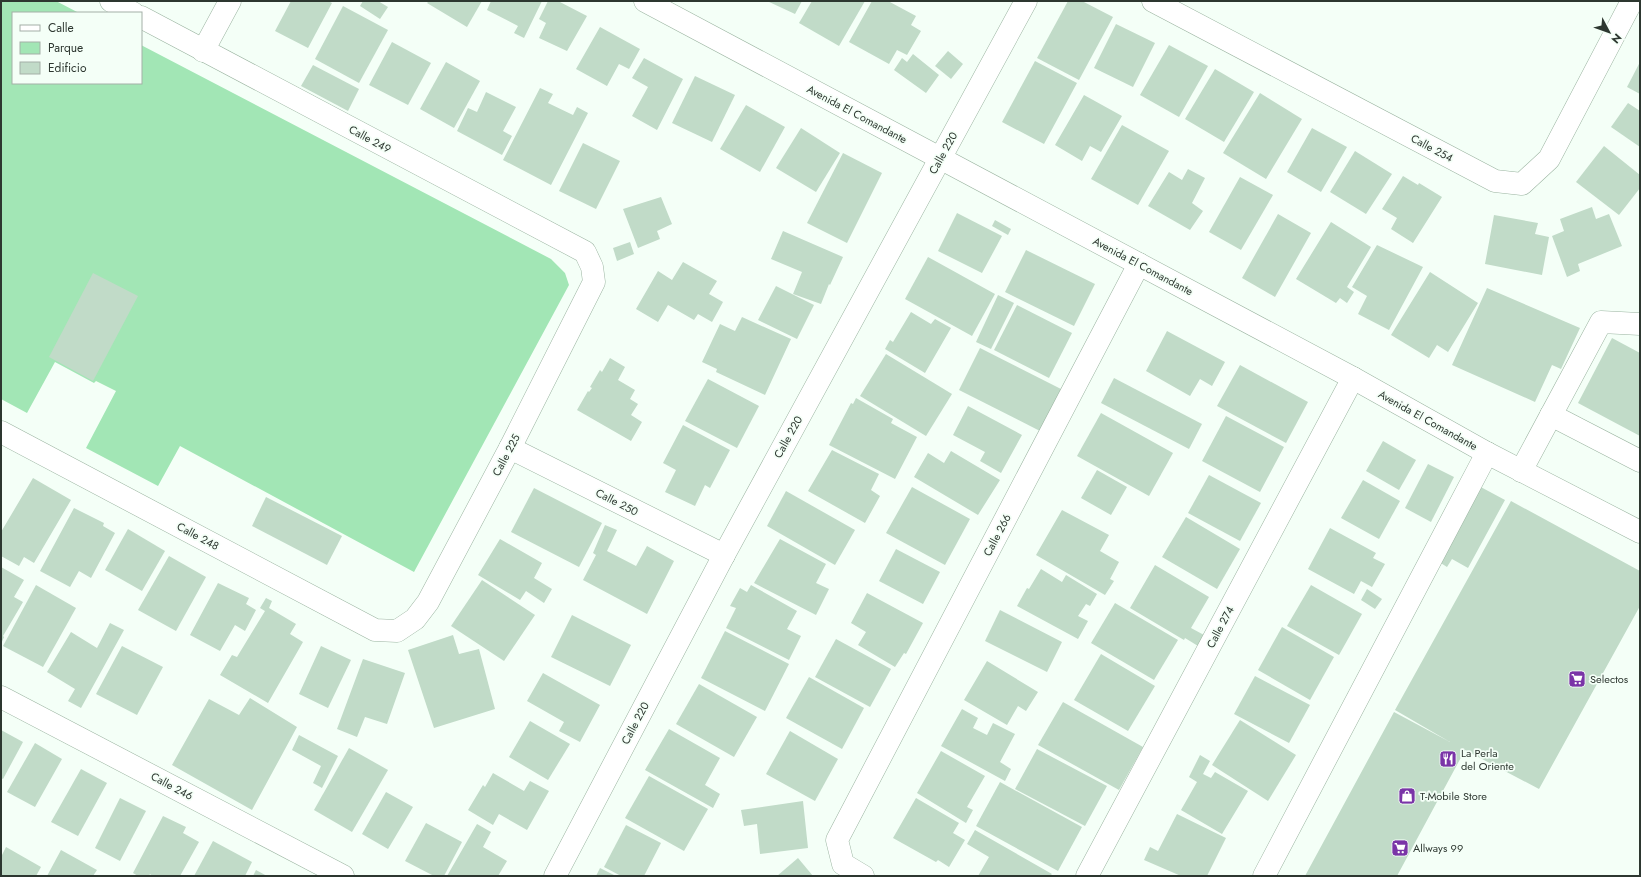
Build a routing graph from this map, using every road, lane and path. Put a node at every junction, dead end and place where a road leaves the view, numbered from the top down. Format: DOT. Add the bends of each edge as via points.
graph roads {
  1 [pos="111,1"];
  2 [pos="230,1"];
  3 [pos="645,1"];
  4 [pos="1026,1"];
  5 [pos="1153,1"];
  6 [pos="1632,1"];
  7 [pos="131,12"];
  8 [pos="142,18"];
  9 [pos="203,50"];
  10 [pos="940,159"];
  11 [pos="1139,264"];
  12 [pos="592,267"];
  13 [pos="1640,324"];
  14 [pos="1353,378"];
  15 [pos="1551,415"];
  16 [pos="1,432"];
  17 [pos="510,448"];
  18 [pos="1487,453"];
  19 [pos="1640,461"];
  20 [pos="1521,471"];
  21 [pos="1640,532"];
  22 [pos="724,555"];
  23 [pos="397,631"];
  24 [pos="1,696"];
  25 [pos="342,876"];
  26 [pos="554,876"];
  27 [pos="863,876"];
  28 [pos="1087,876"];
  29 [pos="1264,876"];
  1 -- 7 [label="street"];
  2 -- 9 [label="street"];
  3 -- 10 [label="street, Avenida El Comandante"];
  4 -- 10 [label="street, Calle 220"];
  5 -- 6 [label="street, Calle 254" via="1495,181 1522,184 1549,160"];
  8 -- 9 [label="street, Calle 249"];
  9 -- 12 [label="street, Calle 249" via="585,252"];
  10 -- 11 [label="street, Avenida El Comandante"];
  10 -- 22 [label="street, Calle 220"];
  11 -- 14 [label="street, Avenida El Comandante"];
  11 -- 27 [label="street, Calle 266" via="837,840 843,864"];
  12 -- 17 [label="street, Calle 225" via="594,282"];
  13 -- 15 [label="street" via="1601,322"];
  14 -- 18 [label="street, Avenida El Comandante"];
  14 -- 28 [label="street, Calle 274"];
  15 -- 19 [label="street"];
  15 -- 20 [label="street"];
  16 -- 23 [label="street, Calle 248" via="375,630"];
  17 -- 22 [label="street, Calle 250"];
  17 -- 23 [label="street, Calle 225" via="428,602 415,619"];
  18 -- 20 [label="street, Avenida El Comandante"];
  18 -- 29 [label="street"];
  20 -- 21 [label="street, Avenida El Comandante"];
  22 -- 26 [label="street, Calle 220"];
  24 -- 25 [label="street, Calle 246"];
}
